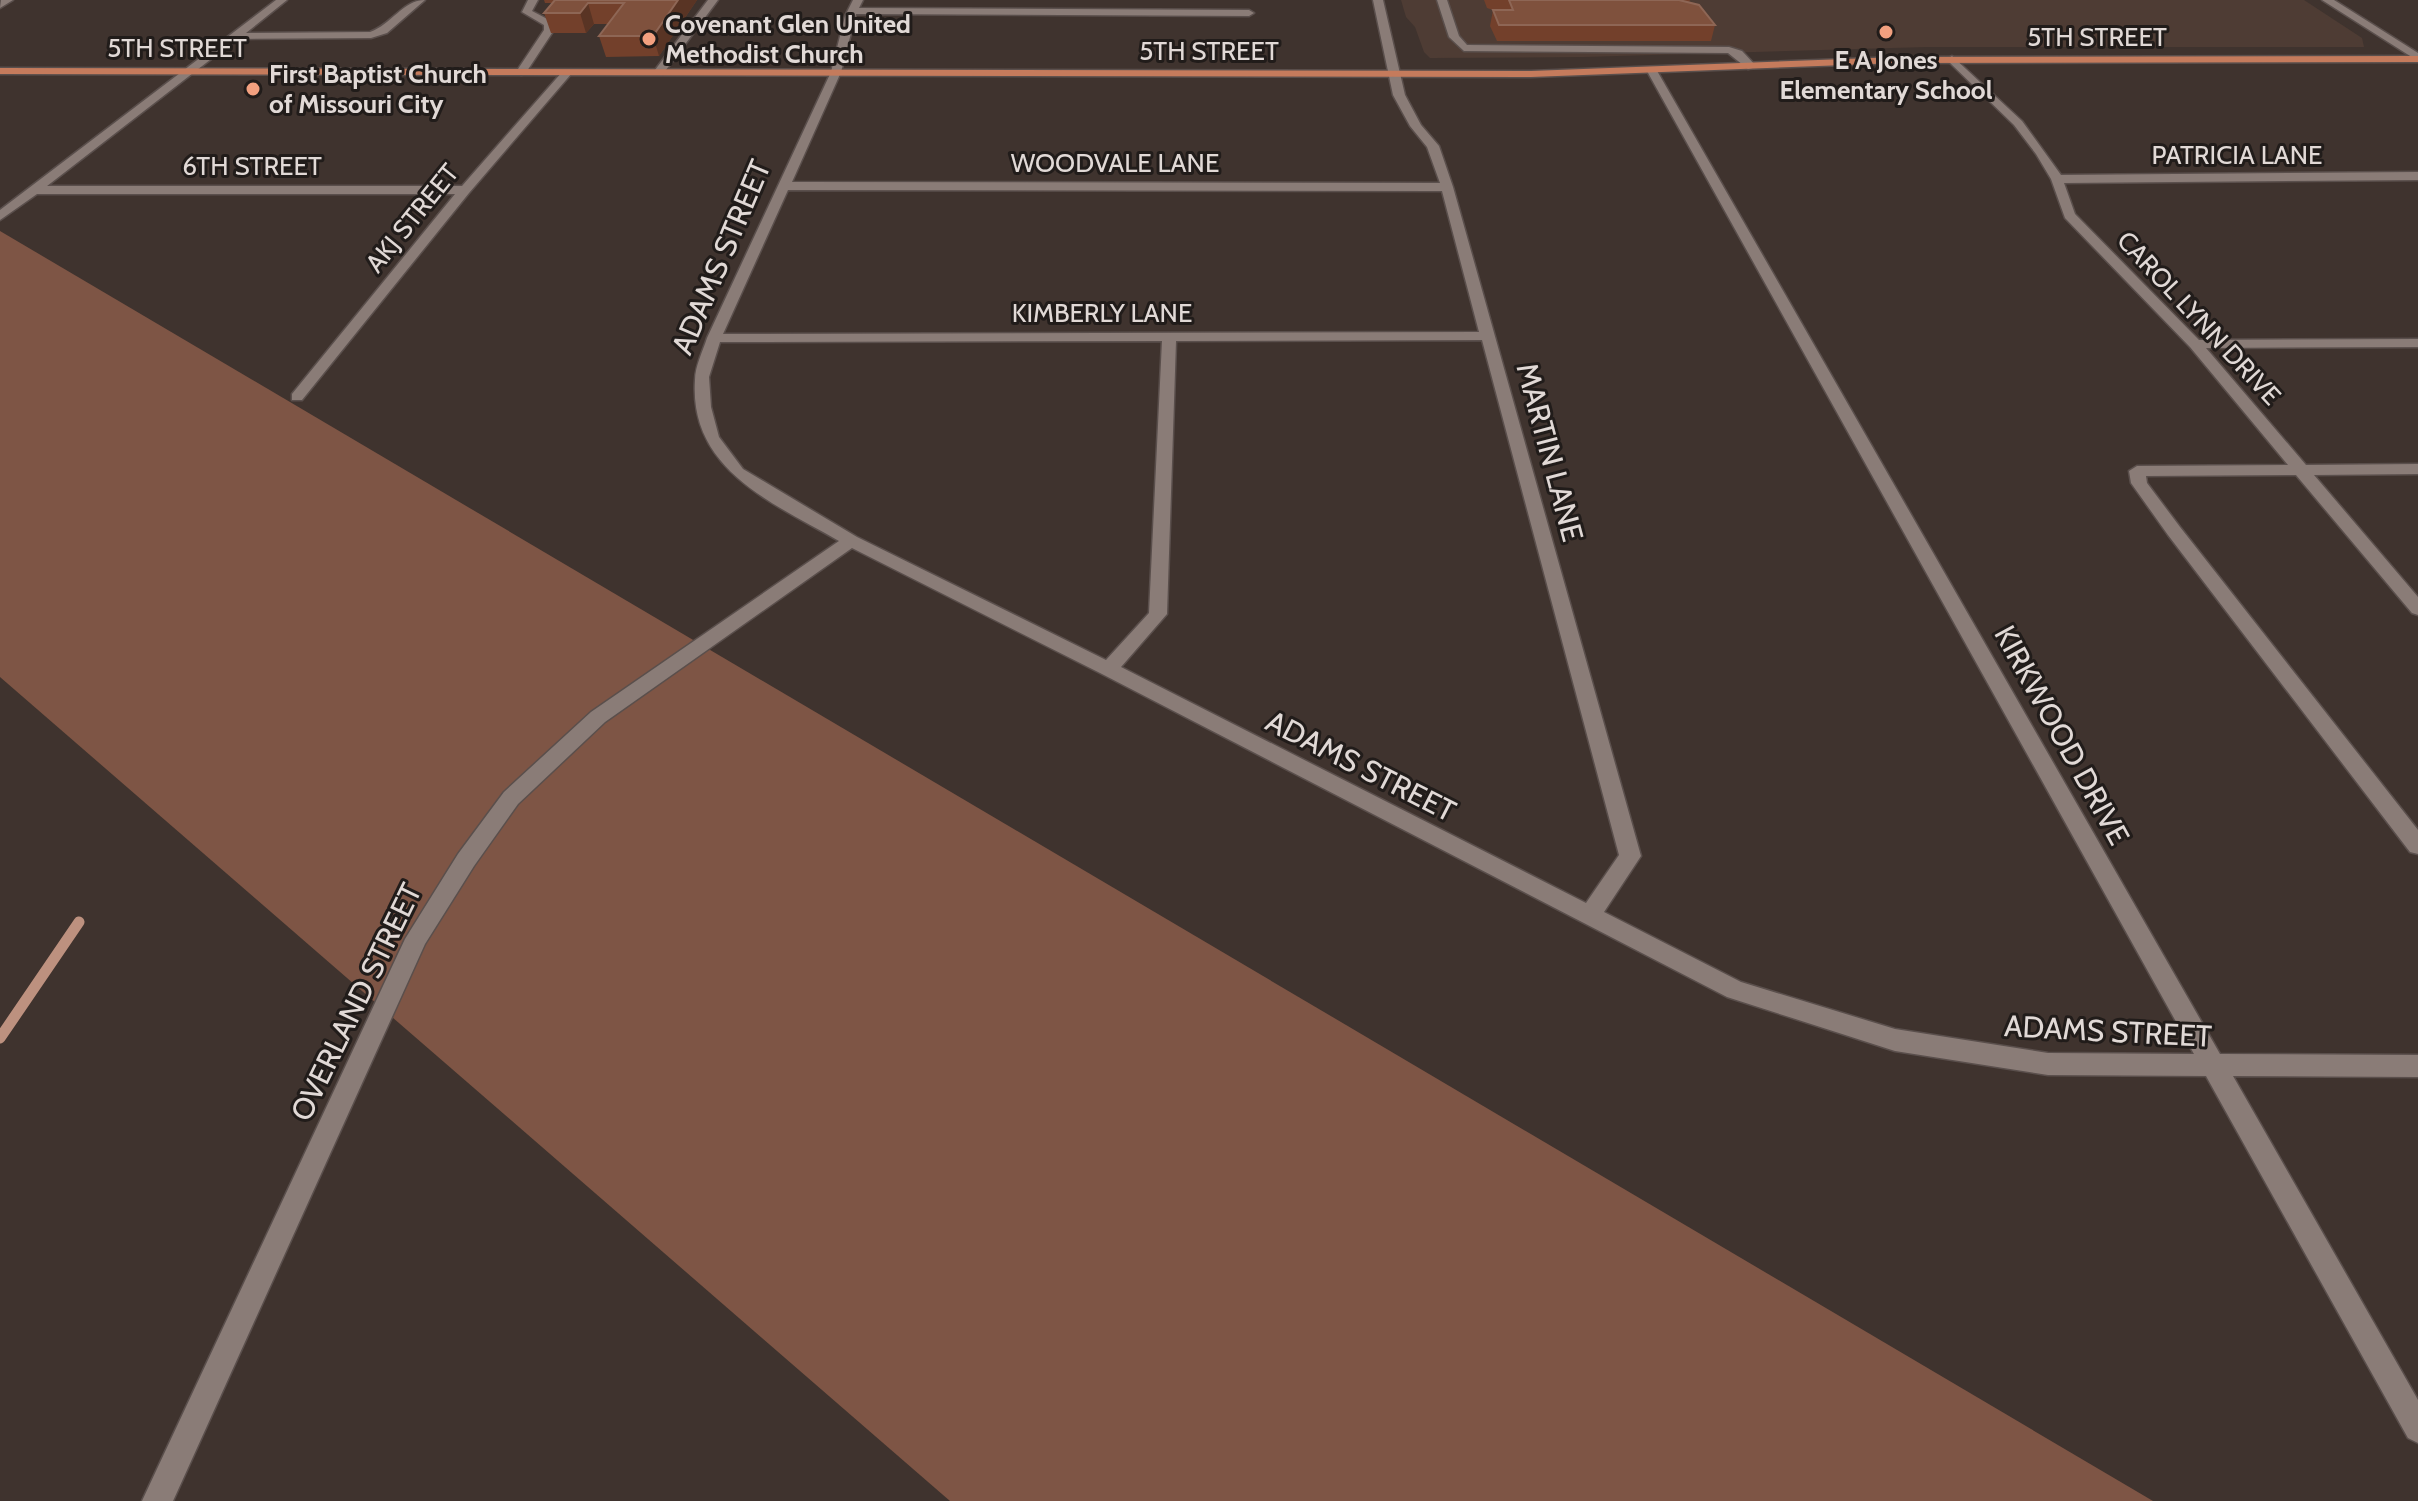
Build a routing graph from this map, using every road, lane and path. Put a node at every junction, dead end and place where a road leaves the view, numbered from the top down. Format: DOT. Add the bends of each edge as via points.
graph roads {
  1 [pos="8,0"];
  2 [pos="282,0"];
  3 [pos="420,0"];
  4 [pos="533,0"];
  5 [pos="713,0"];
  6 [pos="1378,0"];
  7 [pos="1442,0"];
  8 [pos="2327,0"];
  9 [pos="0,5"];
  10 [pos="855,6"];
  11 [pos="1249,13"];
  12 [pos="236,36"];
  13 [pos="2418,58"];
  14 [pos="1952,59"];
  15 [pos="1752,67"];
  16 [pos="191,70"];
  17 [pos="0,71"];
  18 [pos="1652,71"];
  19 [pos="521,72"];
  20 [pos="659,72"];
  21 [pos="836,72"];
  22 [pos="567,73"];
  23 [pos="1396,74"];
  24 [pos="2418,176"];
  25 [pos="2057,179"];
  26 [pos="782,186"];
  27 [pos="1447,187"];
  28 [pos="38,190"];
  29 [pos="465,190"];
  30 [pos="0,216"];
  31 [pos="1490,336"];
  32 [pos="1169,337"];
  33 [pos="714,338"];
  34 [pos="2418,343"];
  35 [pos="2195,344"];
  36 [pos="297,397"];
  37 [pos="2303,469"];
  38 [pos="2418,469"];
  39 [pos="851,541"];
  40 [pos="2418,609"];
  41 [pos="1109,669"];
  42 [pos="2418,846"];
  43 [pos="1589,917"];
  44 [pos="2418,1066"];
  45 [pos="2215,1067"];
  46 [pos="2418,1428"];
  47 [pos="157,1501"];
  1 -- 9 [label="street"];
  2 -- 12 [label="street"];
  3 -- 12 [label="street" via="371,35"];
  4 -- 19 [label="street" via="527,12 549,24 549,30"];
  5 -- 20 [label="street"];
  6 -- 23 [label="street, MARTIN LANE"];
  7 -- 15 [label="street" via="1454,37 1464,48 1729,50"];
  8 -- 13 [label="street"];
  10 -- 11 [label="street"];
  10 -- 21 [label="street, ADAMS STREET"];
  12 -- 16 [label="street"];
  13 -- 14 [label="main road, 5TH STREET"];
  14 -- 15 [label="main road, 5TH STREET"];
  14 -- 25 [label="street, CAROL LYNN DRIVE" via="2018,123"];
  15 -- 18 [label="main road, 5TH STREET"];
  16 -- 17 [label="main road, 5TH STREET"];
  16 -- 19 [label="main road, 5TH STREET"];
  16 -- 28 [label="street"];
  18 -- 23 [label="main road, 5TH STREET"];
  18 -- 45 [label="street, KIRKWOOD DRIVE"];
  19 -- 22 [label="main road, 5TH STREET"];
  20 -- 21 [label="main road, 5TH STREET"];
  20 -- 22 [label="main road, 5TH STREET"];
  21 -- 23 [label="main road, 5TH STREET"];
  21 -- 26 [label="street, ADAMS STREET"];
  22 -- 29 [label="street, AKJ STREET"];
  23 -- 27 [label="street, MARTIN LANE" via="1399,95 1433,146"];
  24 -- 25 [label="street, PATRICIA LANE"];
  25 -- 35 [label="street, CAROL LYNN DRIVE" via="2069,215"];
  26 -- 27 [label="street, WOODVALE LANE"];
  26 -- 33 [label="street, ADAMS STREET"];
  27 -- 31 [label="street, MARTIN LANE"];
  28 -- 29 [label="street, 6TH STREET"];
  28 -- 30 [label="street"];
  29 -- 36 [label="street, AKJ STREET"];
  31 -- 32 [label="street, KIMBERLY LANE"];
  31 -- 43 [label="street, MARTIN LANE" via="1630,856"];
  32 -- 33 [label="street, KIMBERLY LANE"];
  32 -- 41 [label="street" via="1158,614"];
  33 -- 39 [label="street, ADAMS STREET" via="702,377 711,437 737,472"];
  34 -- 35 [label="street"];
  35 -- 37 [label="street, CAROL LYNN DRIVE"];
  37 -- 38 [label="street"];
  37 -- 40 [label="street, CAROL LYNN DRIVE"];
  37 -- 42 [label="street" via="2137,471 2139,483"];
  39 -- 41 [label="street, ADAMS STREET"];
  39 -- 47 [label="street, OVERLAND STREET" via="598,717 511,798 466,860 416,939"];
  41 -- 43 [label="street, ADAMS STREET"];
  43 -- 45 [label="street, ADAMS STREET" via="1735,990 1895,1040 2048,1064"];
  44 -- 45 [label="street, ADAMS STREET"];
  45 -- 46 [label="street, KIRKWOOD DRIVE"];
}
